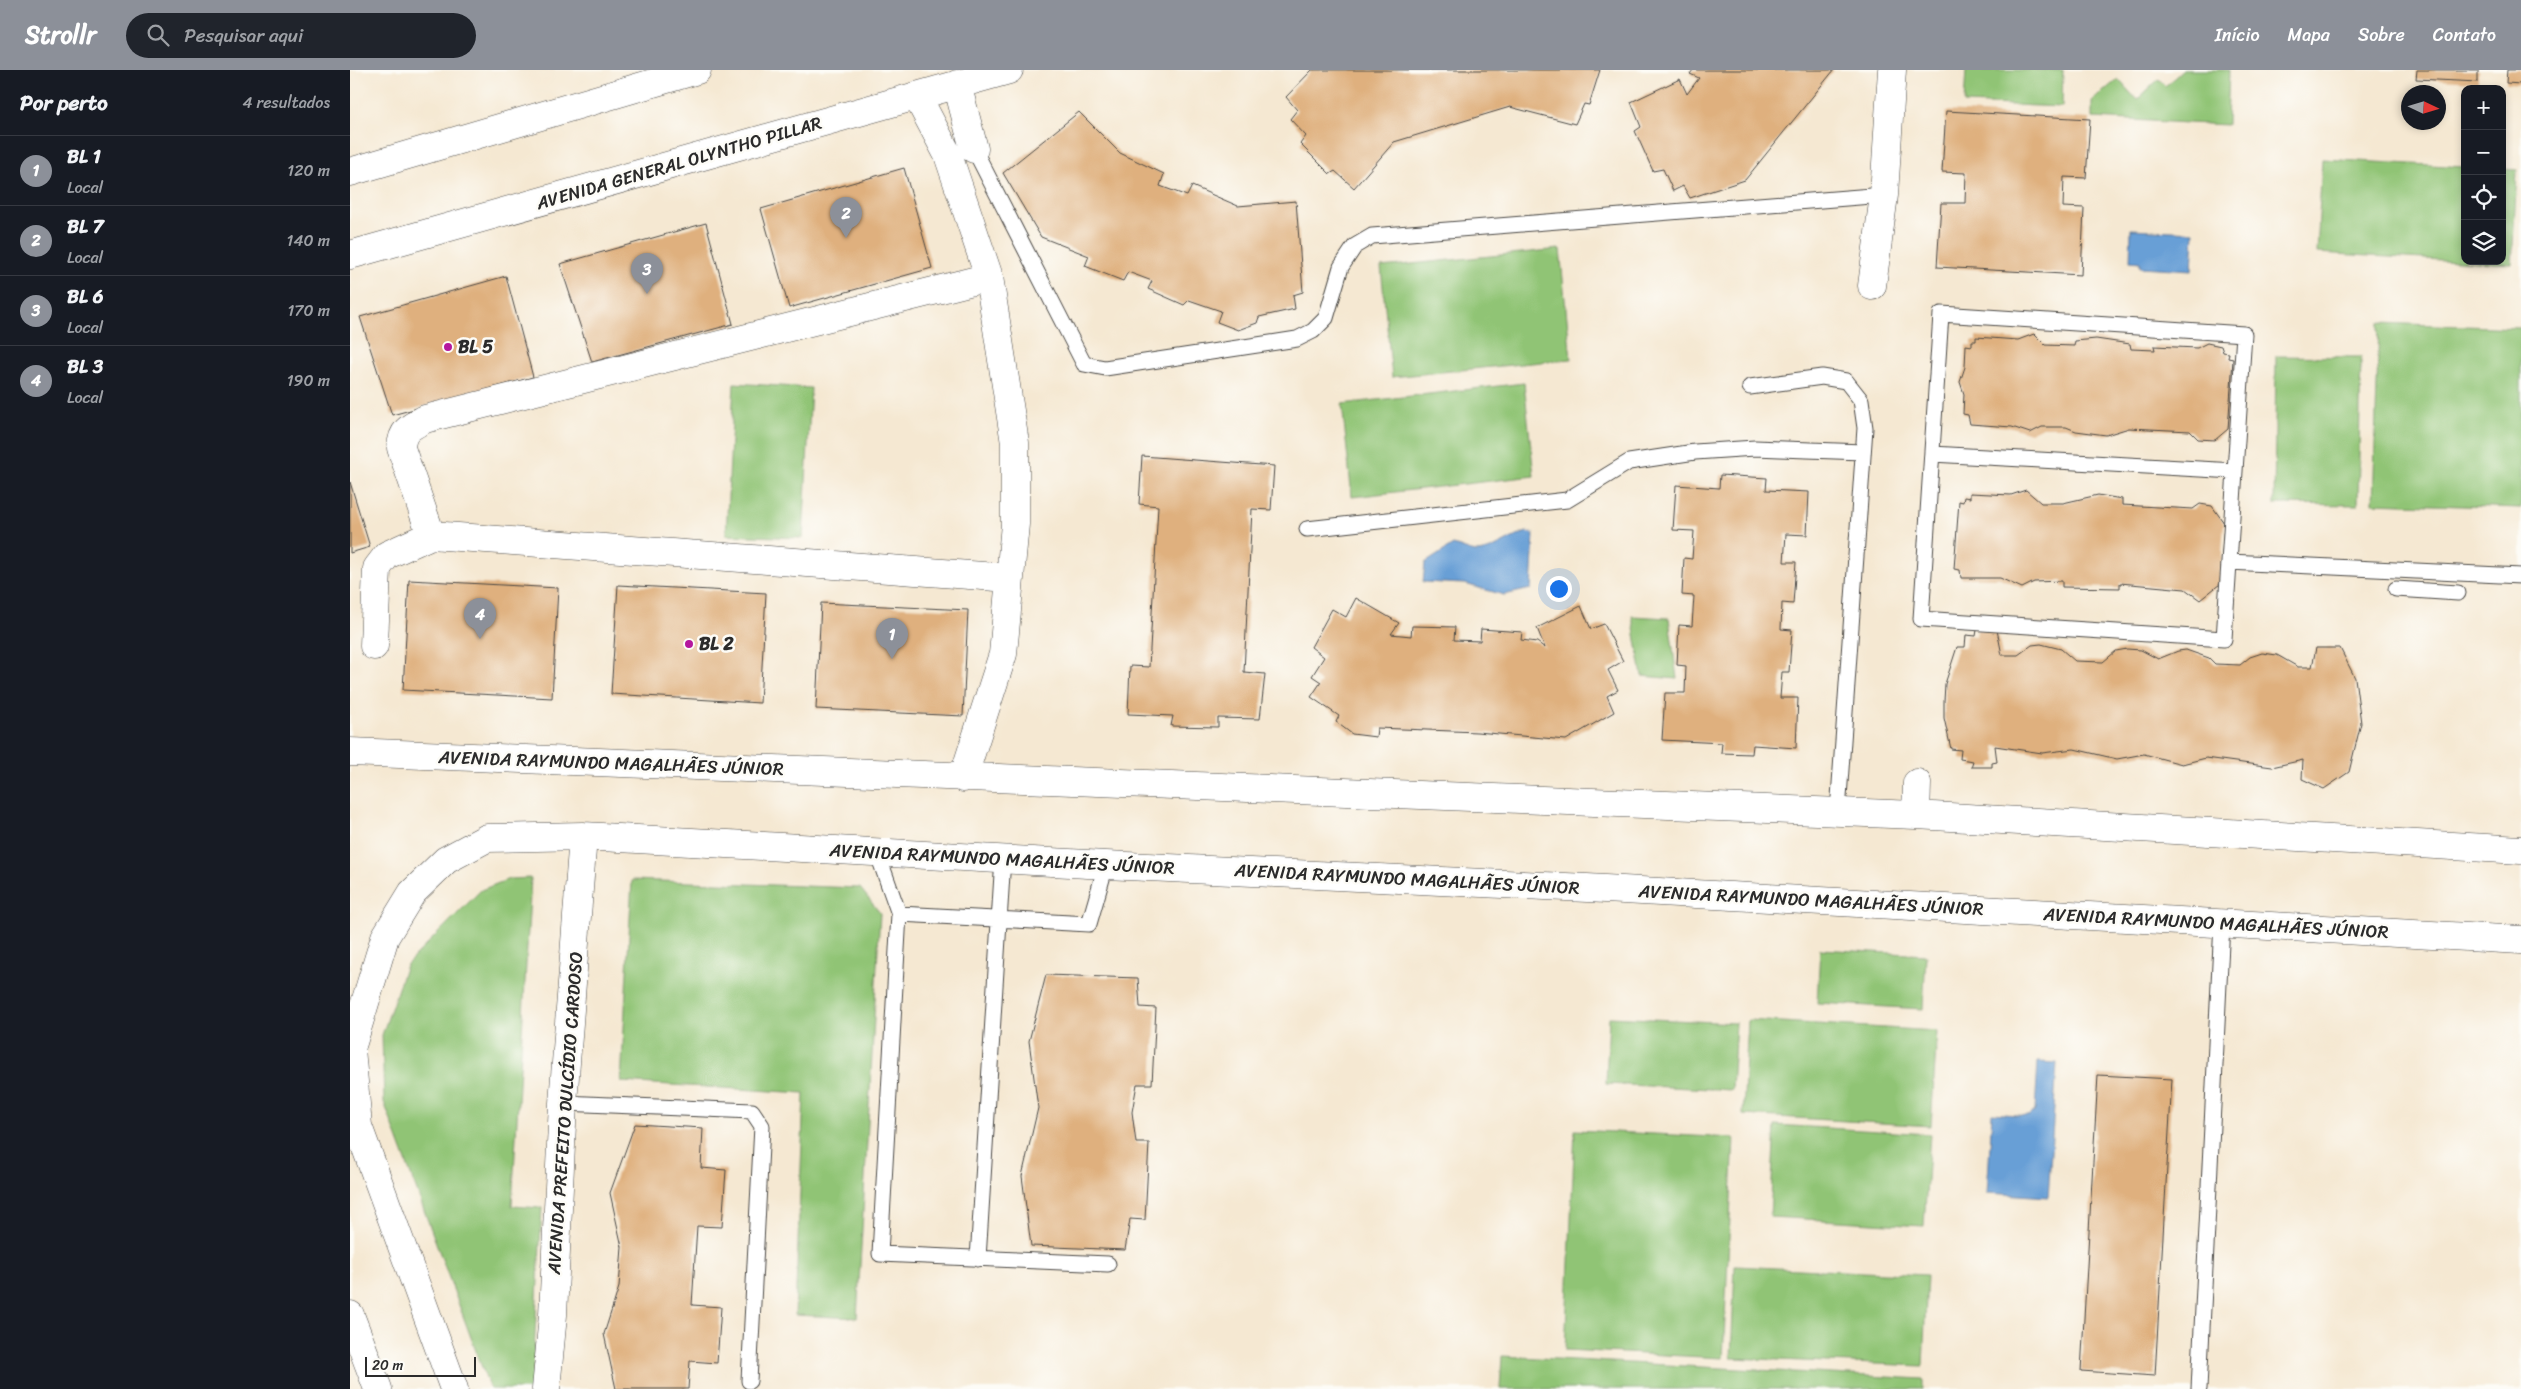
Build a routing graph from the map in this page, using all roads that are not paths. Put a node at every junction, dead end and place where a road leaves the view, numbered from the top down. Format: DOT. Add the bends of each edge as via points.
graph roads {
  1 [pos="697,70"];
  2 [pos="1009,70"];
  3 [pos="1892,70"];
  4 [pos="957,84"];
  5 [pos="917,96"];
  6 [pos="974,149"];
  7 [pos="350,172"];
  8 [pos="1884,195"];
  9 [pos="350,255"];
  10 [pos="989,277"];
  11 [pos="1872,286"];
  12 [pos="1750,387"];
  13 [pos="1863,452"];
  14 [pos="1932,454"];
  15 [pos="2235,471"];
  16 [pos="1307,529"];
  17 [pos="431,535"];
  18 [pos="2230,562"];
  19 [pos="2521,576"];
  20 [pos="1010,578"];
  21 [pos="2396,590"];
  22 [pos="2458,593"];
  23 [pos="374,646"];
  24 [pos="350,752"];
  25 [pos="963,778"];
  26 [pos="1917,783"];
  27 [pos="1838,812"];
  28 [pos="1916,815"];
  29 [pos="583,836"];
  30 [pos="2521,850"];
  31 [pos="876,852"];
  32 [pos="1003,858"];
  33 [pos="1106,865"];
  34 [pos="899,914"];
  35 [pos="1000,921"];
  36 [pos="2222,923"];
  37 [pos="2521,940"];
  38 [pos="564,1103"];
  39 [pos="978,1259"];
  40 [pos="1108,1264"];
  41 [pos="350,1315"];
  42 [pos="749,1381"];
  43 [pos="378,1389"];
  44 [pos="454,1389"];
  45 [pos="546,1389"];
  46 [pos="2199,1389"];
  1 -- 7 [label="street"];
  2 -- 4 [label="street, AVENIDA GENERAL OLYNTHO PILLAR"];
  3 -- 8 [label="street"];
  4 -- 5 [label="street, AVENIDA GENERAL OLYNTHO PILLAR"];
  4 -- 6 [label="street"];
  5 -- 9 [label="street, AVENIDA GENERAL OLYNTHO PILLAR"];
  5 -- 10 [label="street" via="948,155"];
  6 -- 8 [label="lane" via="1084,364 1104,368 1297,339 1313,331 1326,318 1341,267 1354,246 1372,236"];
  8 -- 11 [label="street"];
  10 -- 17 [label="street" via="424,419 407,428 401,448"];
  10 -- 20 [label="street" via="1015,444 1015,524"];
  12 -- 13 [label="lane" via="1822,377 1846,381 1861,400 1865,428"];
  13 -- 16 [label="lane" via="1755,448 1695,452 1629,462 1567,500"];
  13 -- 27 [label="lane"];
  14 -- 15 [label="lane"];
  14 -- 15 [label="lane" via="1941,314 2244,334"];
  14 -- 18 [label="lane" via="1921,619 2224,639"];
  15 -- 18 [label="lane"];
  17 -- 20 [label="street"];
  17 -- 23 [label="street" via="387,555 377,568"];
  18 -- 19 [label="lane"];
  20 -- 25 [label="street" via="1004,654"];
  21 -- 22 [label="lane"];
  24 -- 25 [label="street, AVENIDA RAYMUNDO MAGALHÃES JÚNIOR"];
  25 -- 27 [label="street, AVENIDA RAYMUNDO MAGALHÃES JÚNIOR"];
  26 -- 28 [label="street"];
  27 -- 28 [label="street, AVENIDA RAYMUNDO MAGALHÃES JÚNIOR"];
  28 -- 30 [label="street, AVENIDA RAYMUNDO MAGALHÃES JÚNIOR"];
  29 -- 31 [label="street, AVENIDA RAYMUNDO MAGALHÃES JÚNIOR"];
  29 -- 38 [label="street, AVENIDA PREFEITO DULCÍDIO CARDOSO"];
  29 -- 44 [label="street, AVENIDA RAYMUNDO MAGALHÃES JÚNIOR" via="487,838 446,860 412,893 385,937 351,1049 358,1126"];
  31 -- 32 [label="street, AVENIDA RAYMUNDO MAGALHÃES JÚNIOR"];
  31 -- 34 [label="lane"];
  32 -- 33 [label="street, AVENIDA RAYMUNDO MAGALHÃES JÚNIOR"];
  32 -- 35 [label="lane"];
  33 -- 35 [label="lane" via="1089,924"];
  33 -- 36 [label="street, AVENIDA RAYMUNDO MAGALHÃES JÚNIOR"];
  34 -- 35 [label="lane"];
  34 -- 39 [label="lane" via="880,1254"];
  35 -- 39 [label="lane"];
  36 -- 37 [label="street, AVENIDA RAYMUNDO MAGALHÃES JÚNIOR"];
  36 -- 46 [label="lane"];
  38 -- 42 [label="lane" via="752,1111 762,1126"];
  38 -- 45 [label="street, AVENIDA PREFEITO DULCÍDIO CARDOSO"];
  39 -- 40 [label="lane"];
  41 -- 43 [label="street"];
}
